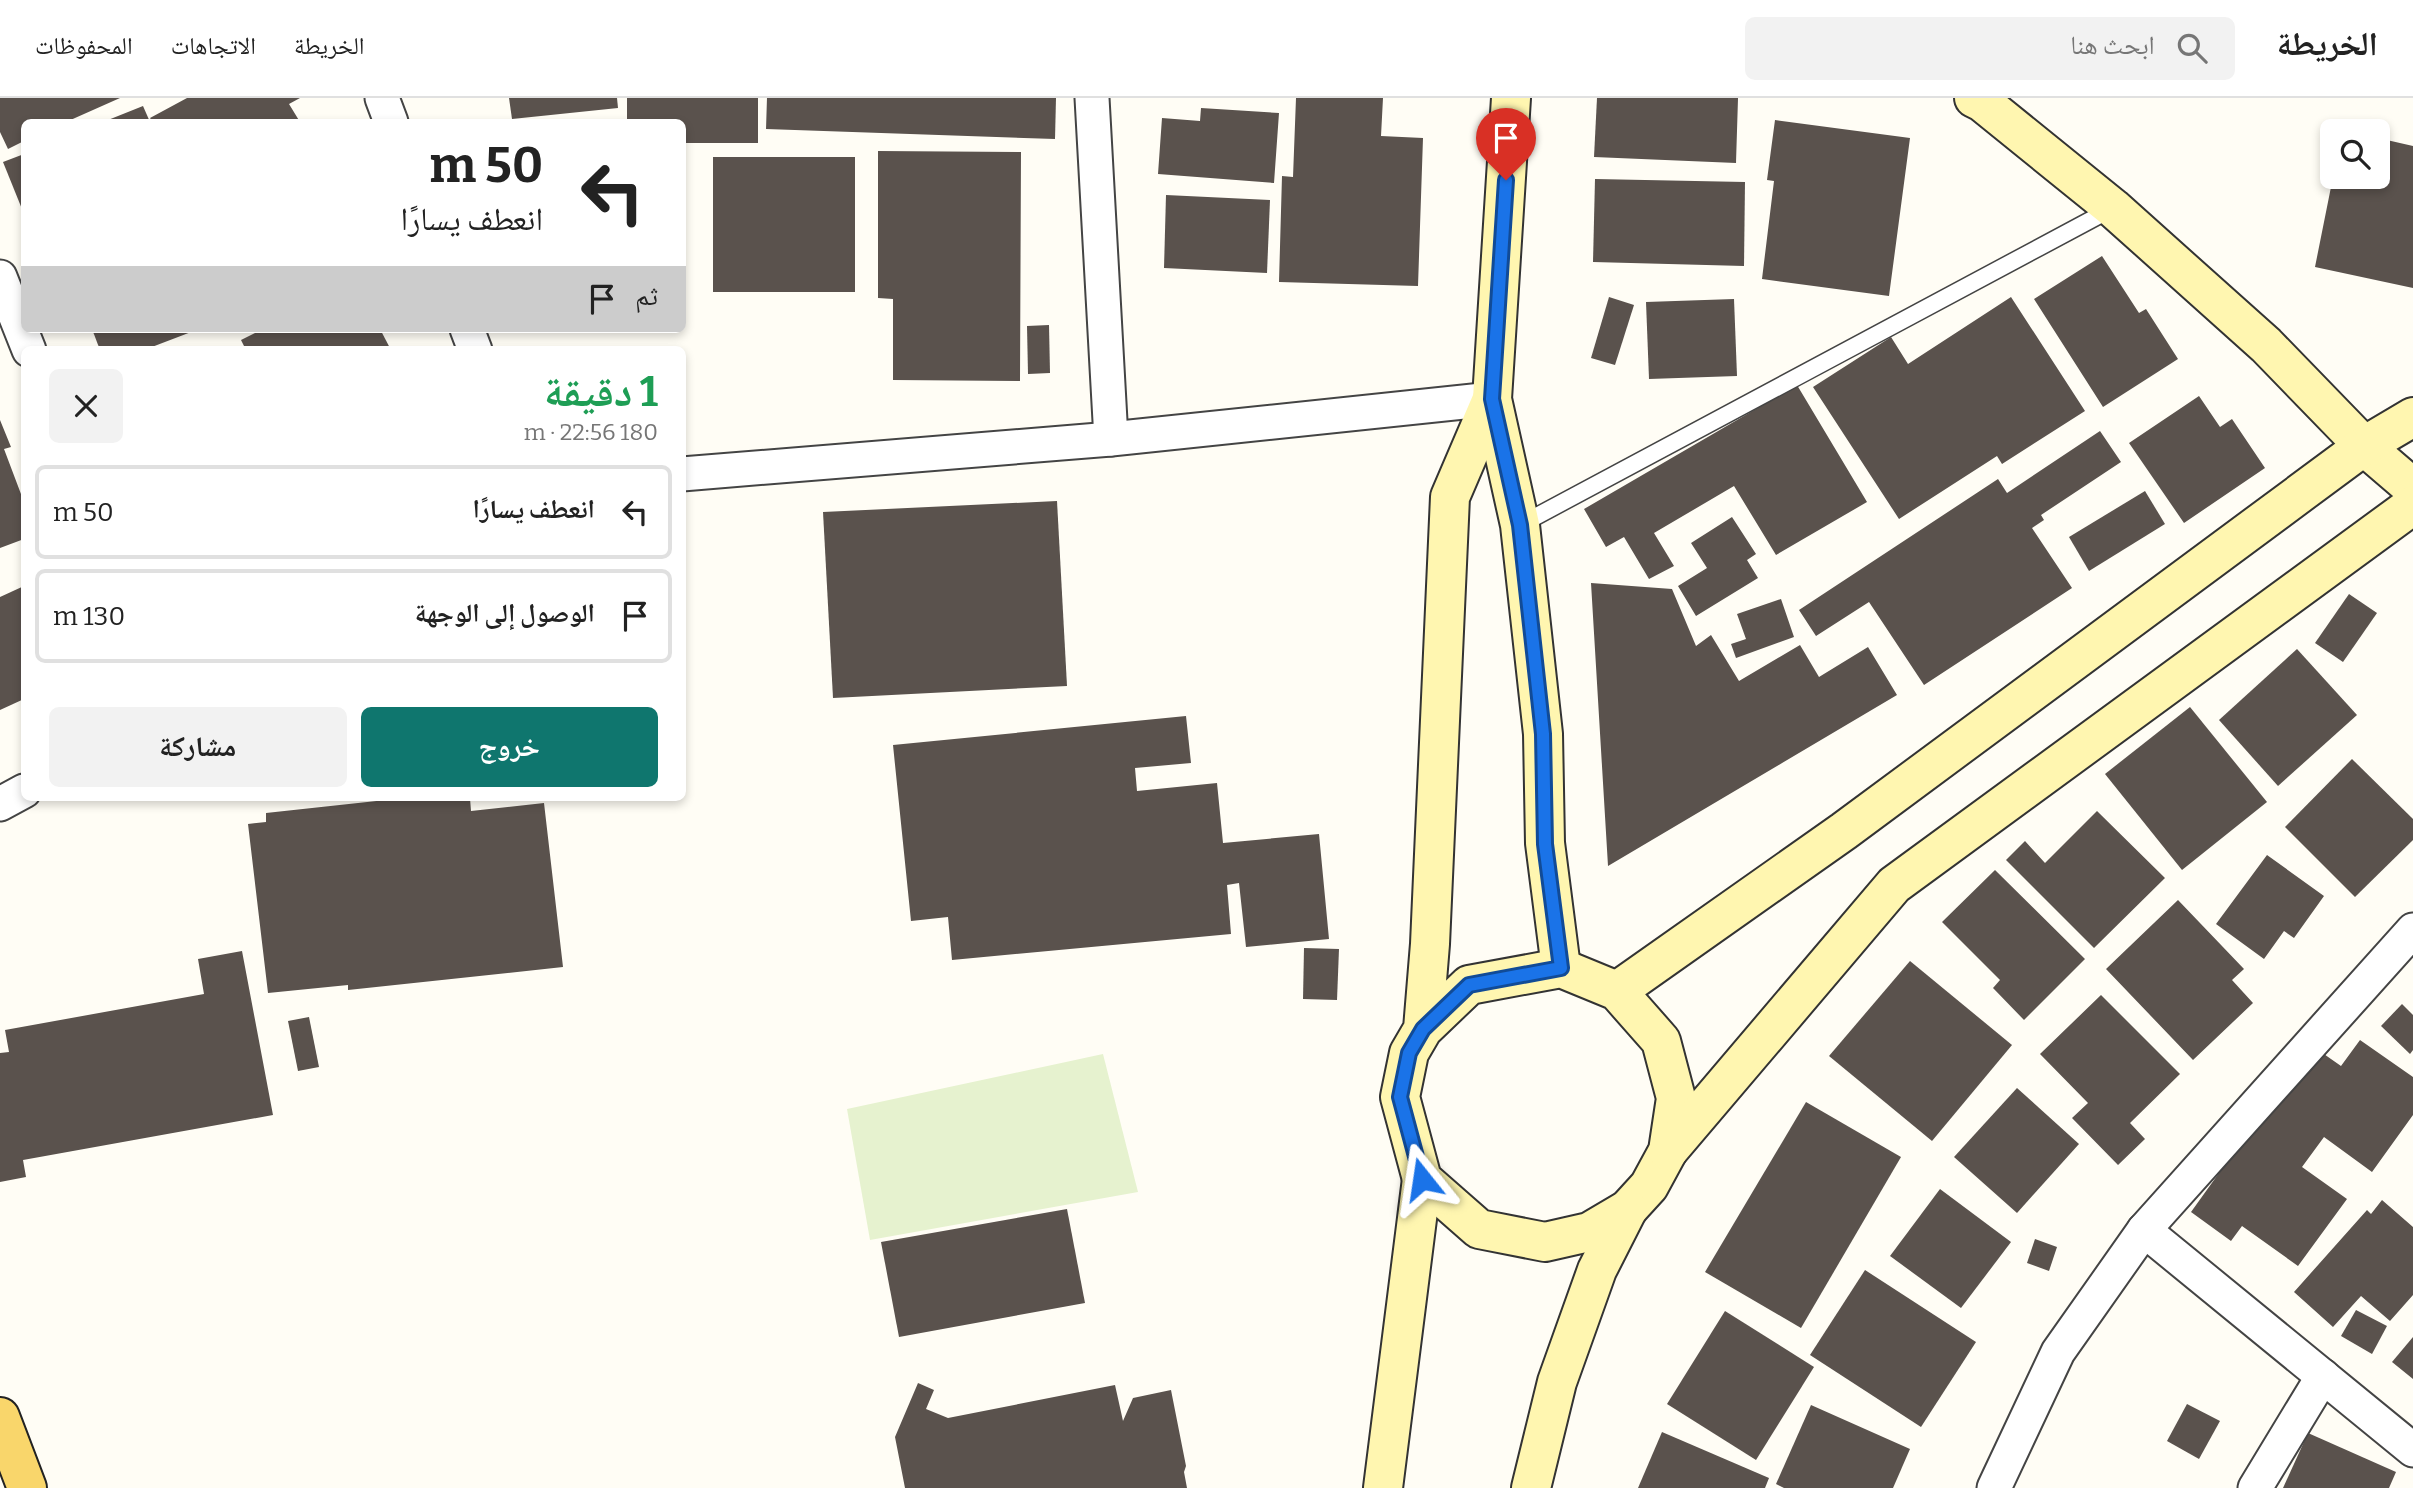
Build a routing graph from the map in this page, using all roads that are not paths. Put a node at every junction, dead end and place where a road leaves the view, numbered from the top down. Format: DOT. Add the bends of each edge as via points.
graph roads {
  1 [pos="382,98"];
  2 [pos="1092,98"];
  3 [pos="1511,98"];
  4 [pos="1980,99"];
  5 [pos="390,119"];
  6 [pos="2113,208"];
  7 [pos="0,277"];
  8 [pos="21,330"];
  9 [pos="1492,399"];
  10 [pos="2413,417"];
  11 [pos="1111,439"];
  12 [pos="2364,446"];
  13 [pos="686,474"];
  14 [pos="2413,488"];
  15 [pos="2413,505"];
  16 [pos="1520,525"];
  17 [pos="21,793"];
  18 [pos="0,804"];
  19 [pos="2413,930"];
  20 [pos="1561,968"];
  21 [pos="1617,991"];
  22 [pos="1423,1029"];
  23 [pos="1668,1151"];
  24 [pos="1422,1179"];
  25 [pos="1628,1209"];
  26 [pos="2144,1230"];
  27 [pos="2323,1376"];
  28 [pos="0,1417"];
  29 [pos="2413,1450"];
  30 [pos="27,1488"];
  31 [pos="1383,1488"];
  32 [pos="1531,1488"];
  33 [pos="1994,1488"];
  34 [pos="2255,1488"];
  1 -- 5 [label="street"];
  2 -- 11 [label="street"];
  3 -- 9 [label="main road"];
  4 -- 6 [label="main road"];
  6 -- 12 [label="main road" via="2266,345"];
  6 -- 16 [label="lane"];
  7 -- 8 [label="street"];
  9 -- 11 [label="street"];
  9 -- 16 [label="main road"];
  9 -- 22 [label="main road" via="1450,497"];
  10 -- 12 [label="main road"];
  11 -- 13 [label="street"];
  12 -- 14 [label="main road"];
  12 -- 21 [label="main road" via="1844,831"];
  15 -- 23 [label="main road" via="1894,885"];
  16 -- 20 [label="main road" via="1543,734 1545,844"];
  17 -- 18 [label="street"];
  19 -- 26 [label="street"];
  20 -- 21 [label="main road"];
  20 -- 22 [label="main road" via="1469,985"];
  21 -- 23 [label="main road" via="1661,1041 1676,1098"];
  22 -- 24 [label="main road" via="1409,1053 1400,1097"];
  23 -- 25 [label="main road" via="1649,1186"];
  24 -- 25 [label="main road" via="1479,1229 1545,1242 1589,1232"];
  24 -- 31 [label="main road"];
  25 -- 32 [label="main road" via="1597,1270 1557,1382"];
  26 -- 27 [label="street"];
  26 -- 33 [label="street" via="2058,1352"];
  27 -- 29 [label="street"];
  27 -- 34 [label="street"];
  28 -- 30 [label="main road"];
}
